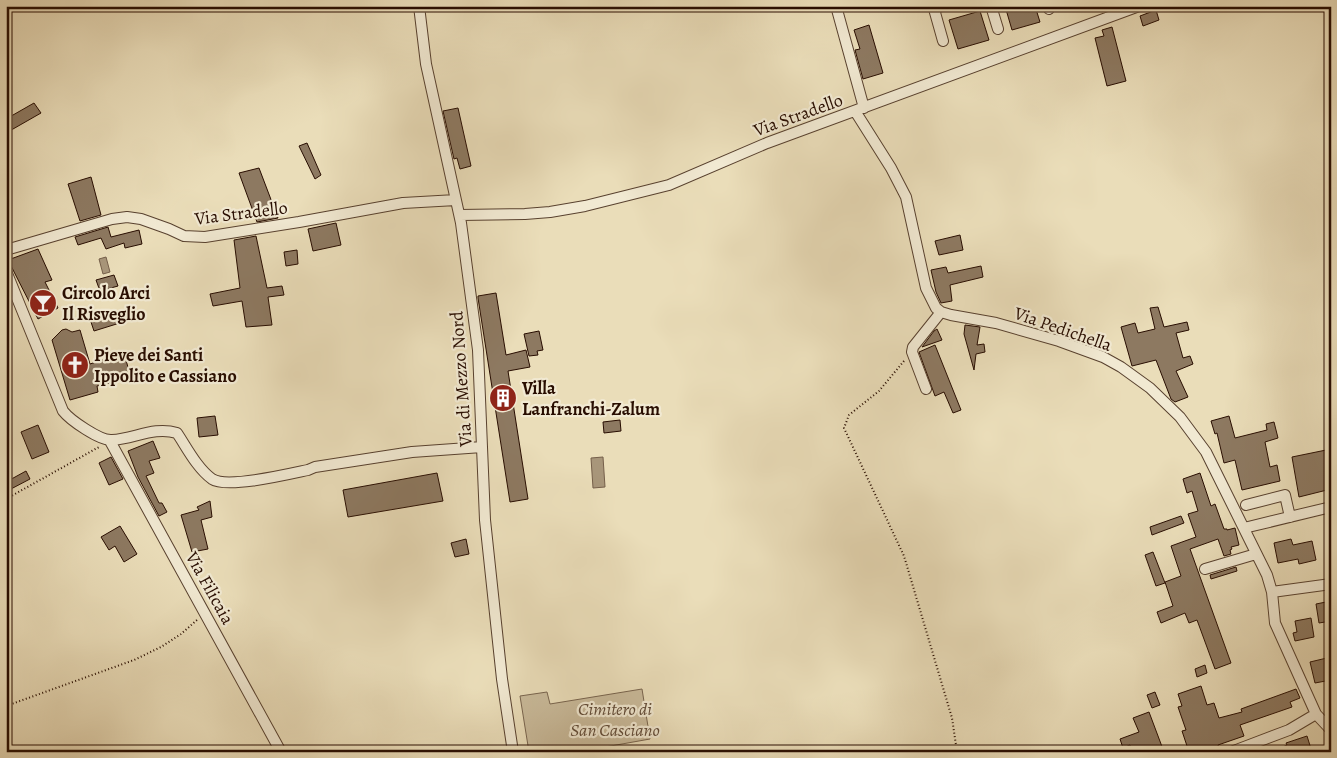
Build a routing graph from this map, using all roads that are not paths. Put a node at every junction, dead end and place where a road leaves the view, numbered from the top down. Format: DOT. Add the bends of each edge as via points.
graph roads {
  1 [pos="419,6"];
  2 [pos="836,6"];
  3 [pos="942,6"];
  4 [pos="991,6"];
  5 [pos="1139,6"];
  6 [pos="1124,9"];
  7 [pos="998,29"];
  8 [pos="943,41"];
  9 [pos="860,110"];
  10 [pos="456,200"];
  11 [pos="460,215"];
  12 [pos="6,250"];
  13 [pos="6,271"];
  14 [pos="941,312"];
  15 [pos="926,390"];
  16 [pos="110,441"];
  17 [pos="482,447"];
  18 [pos="1246,505"];
  19 [pos="1331,507"];
  20 [pos="1290,516"];
  21 [pos="1244,528"];
  22 [pos="1256,554"];
  23 [pos="1204,569"];
  24 [pos="1331,584"];
  25 [pos="1272,592"];
  26 [pos="1316,714"];
  27 [pos="1331,730"];
  28 [pos="281,752"];
  29 [pos="513,752"];
  30 [pos="1231,752"];
  1 -- 10 [label="street, Via di Mezzo Nord" via="426,64"];
  2 -- 9 [label="street"];
  3 -- 8 [label="street" via="934,8"];
  4 -- 7 [label="street"];
  5 -- 6 [label="street, Via Stradello"];
  6 -- 9 [label="street, Via Stradello"];
  9 -- 11 [label="street, Via Stradello" via="767,143 658,188 543,213"];
  9 -- 14 [label="street" via="906,197 926,288 932,303"];
  10 -- 11 [label="street, Via di Mezzo Nord"];
  10 -- 12 [label="street, Via Stradello" via="403,203 205,237 184,236 155,223 127,217"];
  11 -- 17 [label="street, Via di Mezzo Nord" via="478,350"];
  13 -- 16 [label="street" via="63,411 76,424"];
  14 -- 15 [label="street" via="912,352"];
  14 -- 21 [label="street, Via Pedichella" via="996,323 1059,342 1102,357 1136,378 1174,410 1202,446"];
  16 -- 17 [label="street" via="156,431 176,433 210,477 228,483 412,452"];
  16 -- 28 [label="street, Via Filicaia"];
  17 -- 29 [label="street, Via di Mezzo Nord" via="484,511 494,613"];
  18 -- 20 [label="street" via="1285,495"];
  19 -- 20 [label="street"];
  20 -- 21 [label="street"];
  21 -- 22 [label="street, Via Pedichella"];
  22 -- 23 [label="street"];
  22 -- 25 [label="street, Via Pedichella"];
  24 -- 25 [label="street"];
  25 -- 26 [label="street, Via Pedichella" via="1276,623"];
  26 -- 27 [label="street, Via Pedichella"];
  26 -- 30 [label="street" via="1289,730"];
}
